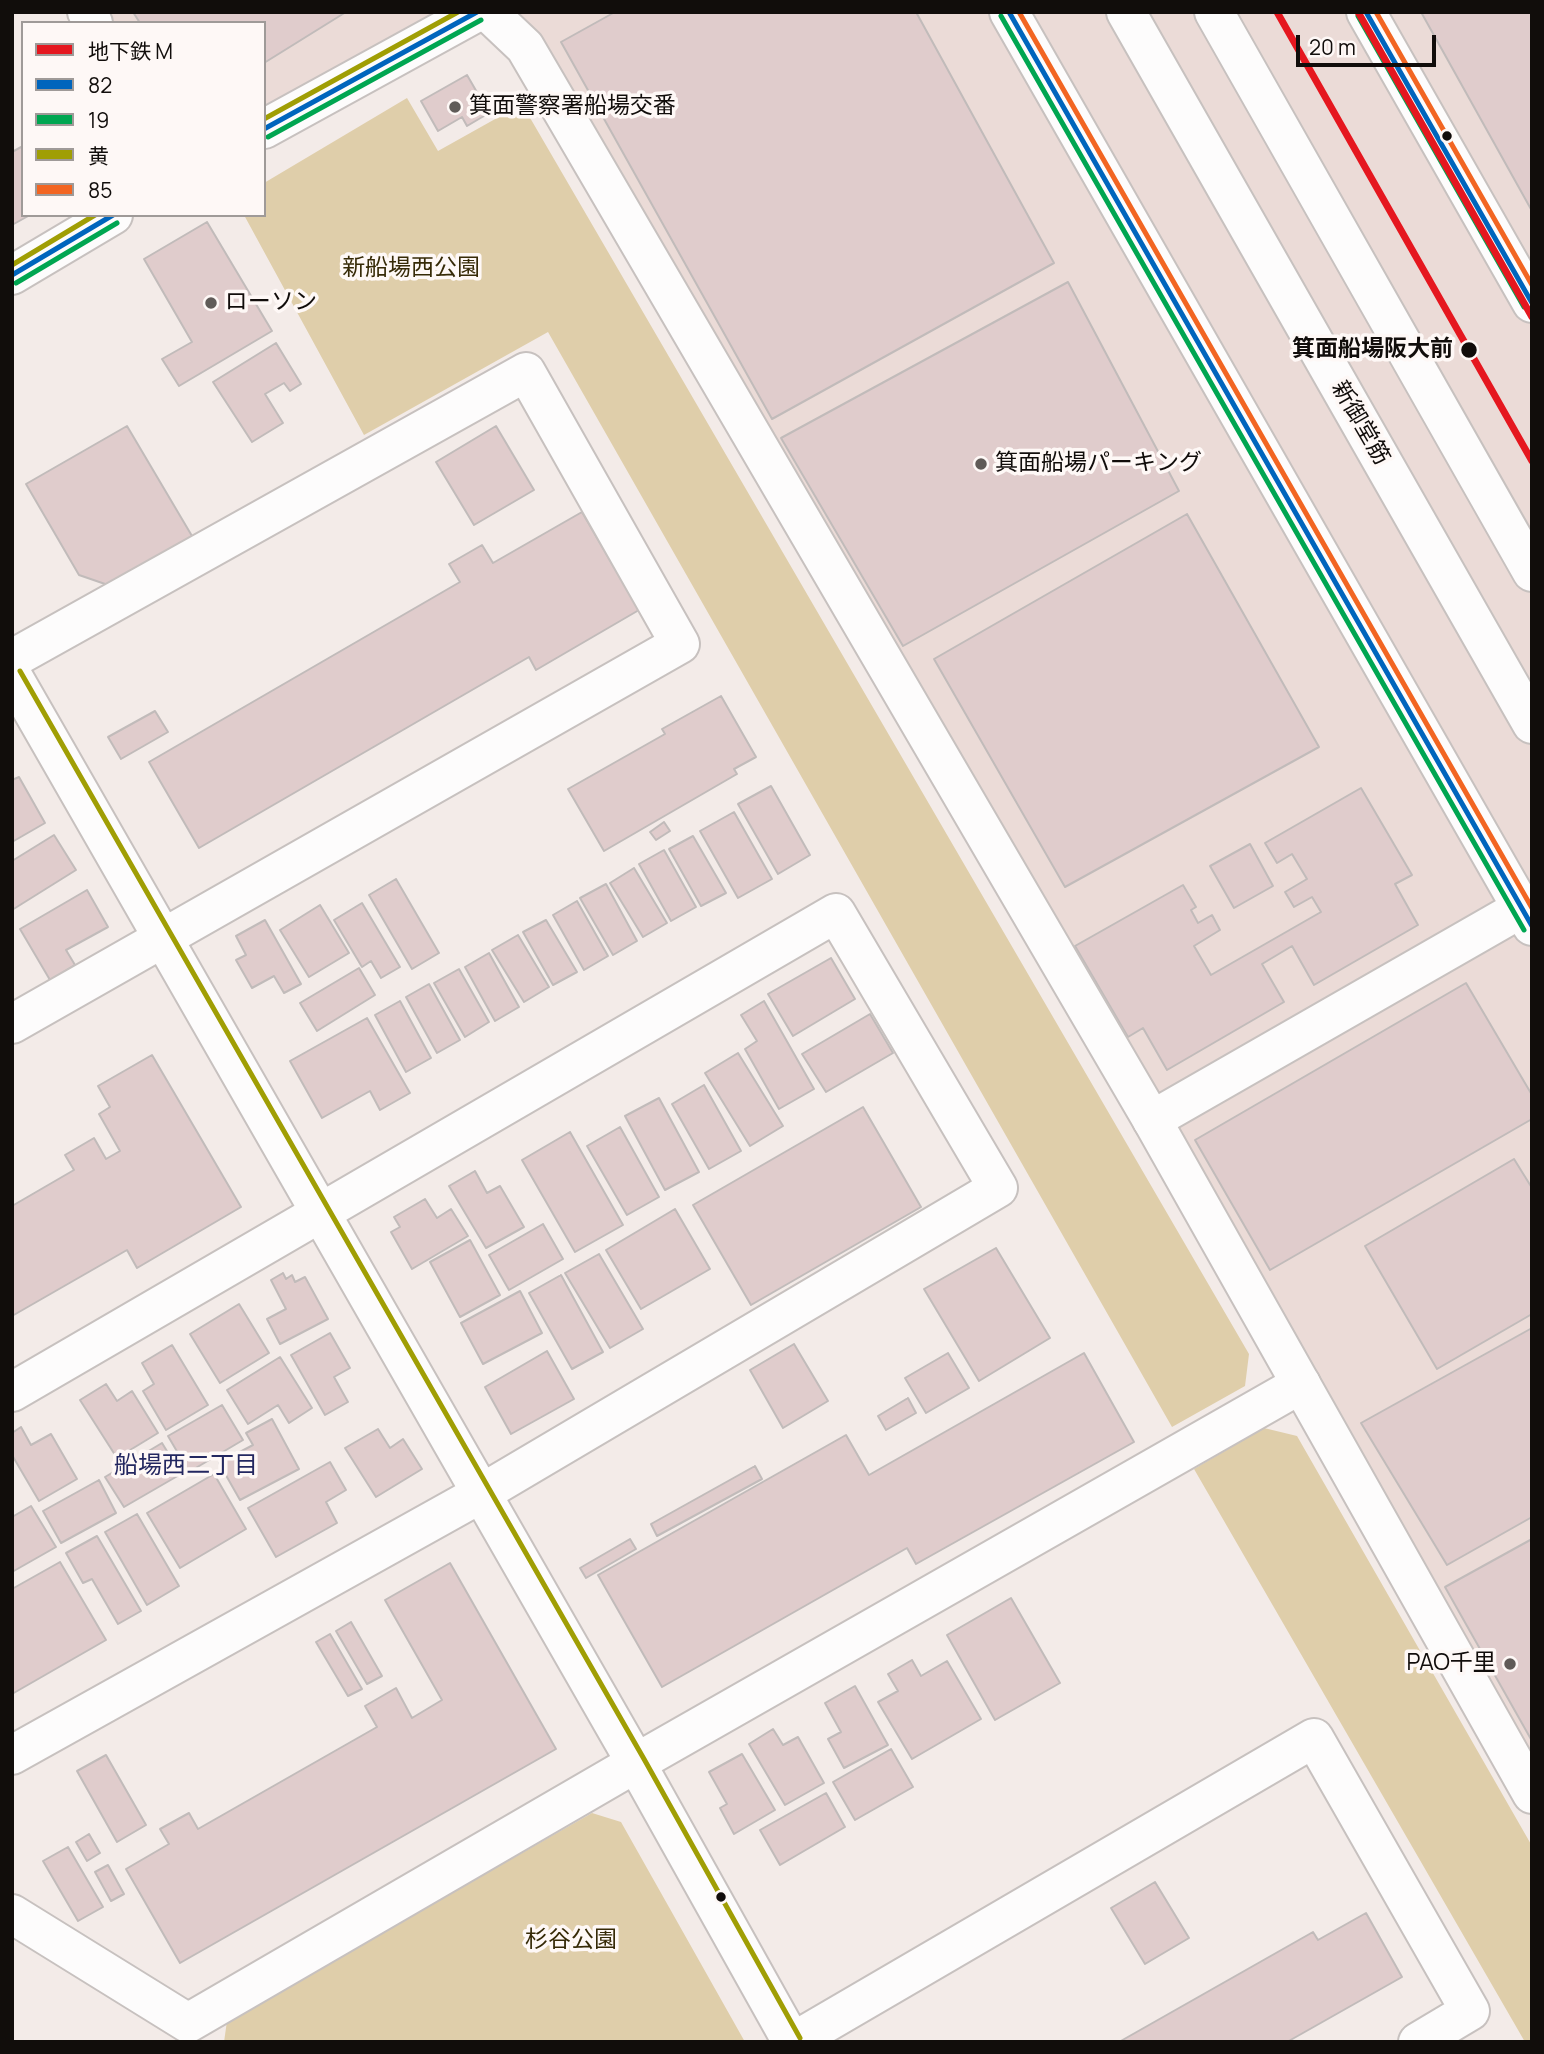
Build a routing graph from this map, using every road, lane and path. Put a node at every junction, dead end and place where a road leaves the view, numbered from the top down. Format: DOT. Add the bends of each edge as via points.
graph roads {
  1 [pos="477,12"];
  2 [pos="488,12"];
  3 [pos="1009,12"];
  4 [pos="1126,12"];
  5 [pos="1214,12"];
  6 [pos="1366,12"];
  7 [pos="266,128"];
  8 [pos="110,217"];
  9 [pos="12,275"];
  10 [pos="1532,303"];
  11 [pos="1532,572"];
  12 [pos="12,659"];
  13 [pos="12,675"];
  14 [pos="1532,724"];
  15 [pos="1527,917"];
  16 [pos="162,937"];
  17 [pos="12,1024"];
  18 [pos="1152,1120"];
  19 [pos="319,1211"];
  20 [pos="1301,1384"];
  21 [pos="12,1392"];
  22 [pos="482,1493"];
  23 [pos="12,1755"];
  24 [pos="636,1763"];
  25 [pos="1532,1794"];
  26 [pos="12,1914"];
  27 [pos="194,2032"];
  28 [pos="793,2042"];
  29 [pos="1418,2042"];
  1 -- 7 [label="main road"];
  2 -- 18 [label="main road" via="525,47"];
  3 -- 15 [label="main road"];
  4 -- 14 [label="main road, 新御堂筋"];
  5 -- 11 [label="main road"];
  6 -- 10 [label="main road"];
  8 -- 9 [label="main road"];
  12 -- 16 [label="main road" via="526,372 680,644"];
  13 -- 16 [label="main road"];
  15 -- 18 [label="main road"];
  16 -- 17 [label="main road"];
  16 -- 19 [label="main road"];
  18 -- 20 [label="main road"];
  19 -- 21 [label="main road"];
  19 -- 22 [label="main road"];
  19 -- 22 [label="main road" via="836,913 998,1188"];
  20 -- 24 [label="main road"];
  20 -- 25 [label="main road"];
  22 -- 23 [label="main road"];
  22 -- 24 [label="main road"];
  24 -- 27 [label="main road"];
  24 -- 28 [label="main road"];
  26 -- 27 [label="main road"];
  28 -- 29 [label="main road" via="1314,1738 1470,2011"];
}
